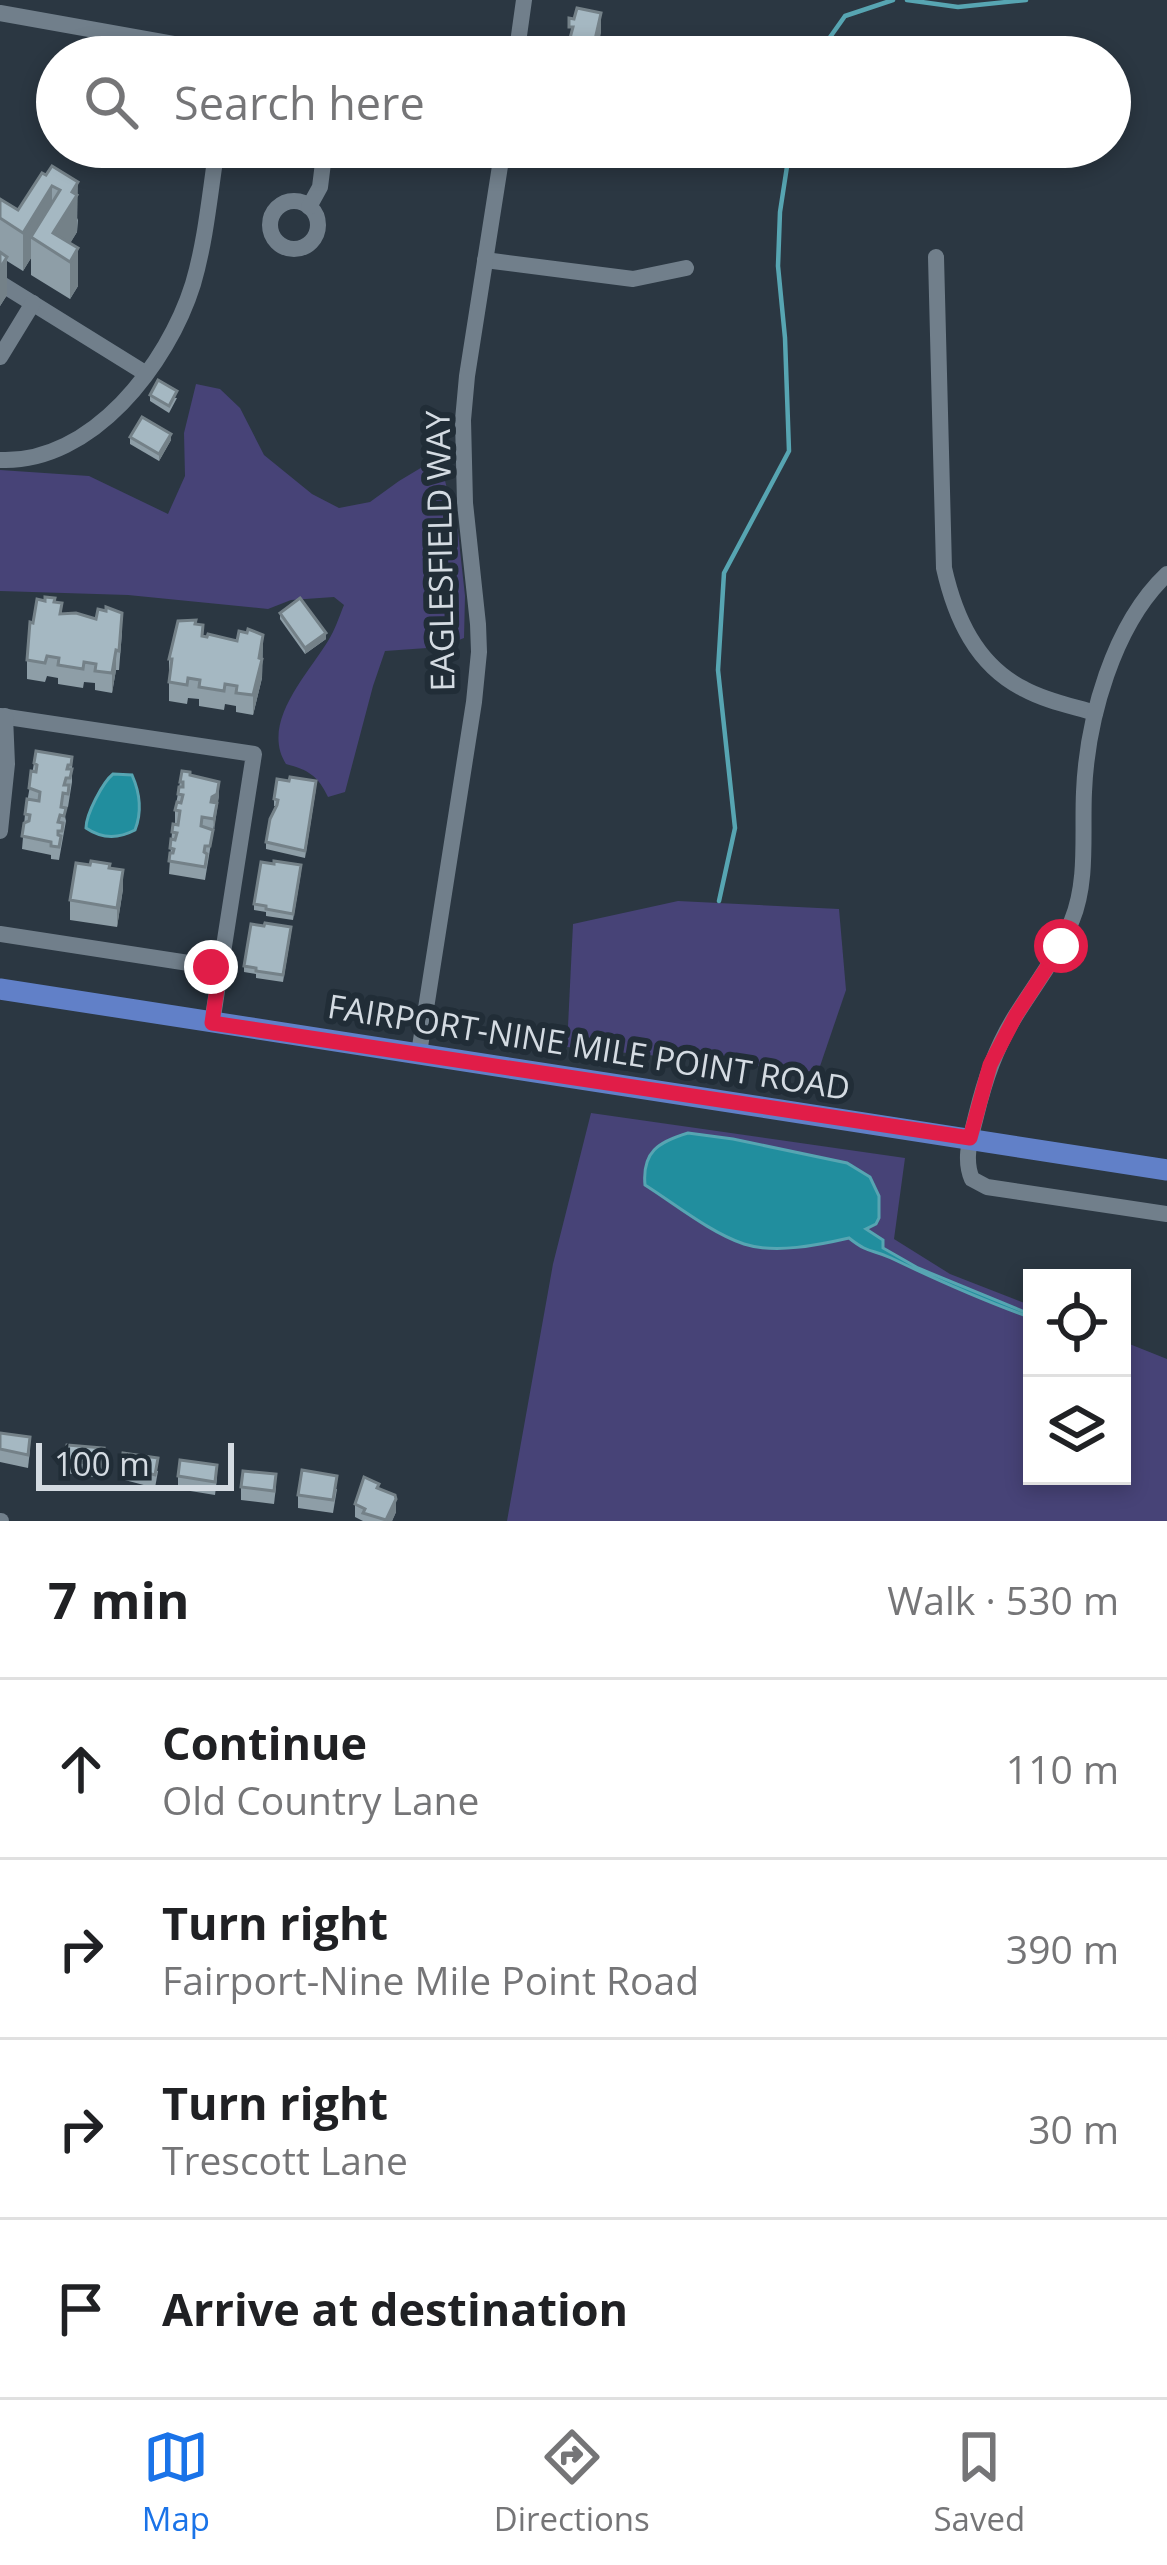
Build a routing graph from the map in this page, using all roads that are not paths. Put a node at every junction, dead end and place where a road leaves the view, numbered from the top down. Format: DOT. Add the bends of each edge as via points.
graph roads {
  1 [pos="524,0"];
  2 [pos="0,13"];
  3 [pos="130,36"];
  4 [pos="519,36"];
  5 [pos="213,168"];
  6 [pos="322,168"];
  7 [pos="500,168"];
  8 [pos="309,207"];
  9 [pos="936,257"];
  10 [pos="485,260"];
  11 [pos="686,268"];
  12 [pos="0,283"];
  13 [pos="33,303"];
  14 [pos="0,356"];
  15 [pos="145,373"];
  16 [pos="0,460"];
  17 [pos="1167,574"];
  18 [pos="1095,712"];
  19 [pos="3,716"];
  20 [pos="0,831"];
  21 [pos="0,934"];
  22 [pos="220,968"];
  23 [pos="0,989"];
  24 [pos="212,1023"];
  25 [pos="419,1054"];
  26 [pos="970,1138"];
  27 [pos="1167,1170"];
  28 [pos="1167,1214"];
  1 -- 4 [label="street"];
  2 -- 3 [label="street"];
  5 -- 15 [label="street" via="193,284"];
  6 -- 8 [label="street"];
  7 -- 10 [label="street, EAGLESFIELD WAY"];
  9 -- 18 [label="street" via="951,598 970,640 1009,681"];
  10 -- 11 [label="street" via="633,279"];
  10 -- 25 [label="street, EAGLESFIELD WAY" via="463,452 479,652"];
  12 -- 13 [label="street"];
  13 -- 14 [label="street"];
  13 -- 15 [label="street"];
  15 -- 16 [label="street" via="116,411 74,441 40,456"];
  17 -- 18 [label="street" via="1126,632"];
  18 -- 26 [label="street" via="1074,917 990,1065"];
  19 -- 20 [label="street"];
  19 -- 22 [label="street" via="254,754"];
  21 -- 22 [label="street"];
  22 -- 24 [label="street"];
  23 -- 24 [label="main road, FAIRPORT-NINE MILE POINT ROAD"];
  24 -- 25 [label="main road, FAIRPORT-NINE MILE POINT ROAD"];
  25 -- 26 [label="main road, FAIRPORT-NINE MILE POINT ROAD"];
  26 -- 27 [label="main road, FAIRPORT-NINE MILE POINT ROAD"];
  26 -- 28 [label="street" via="968,1168 980,1185"];
}
